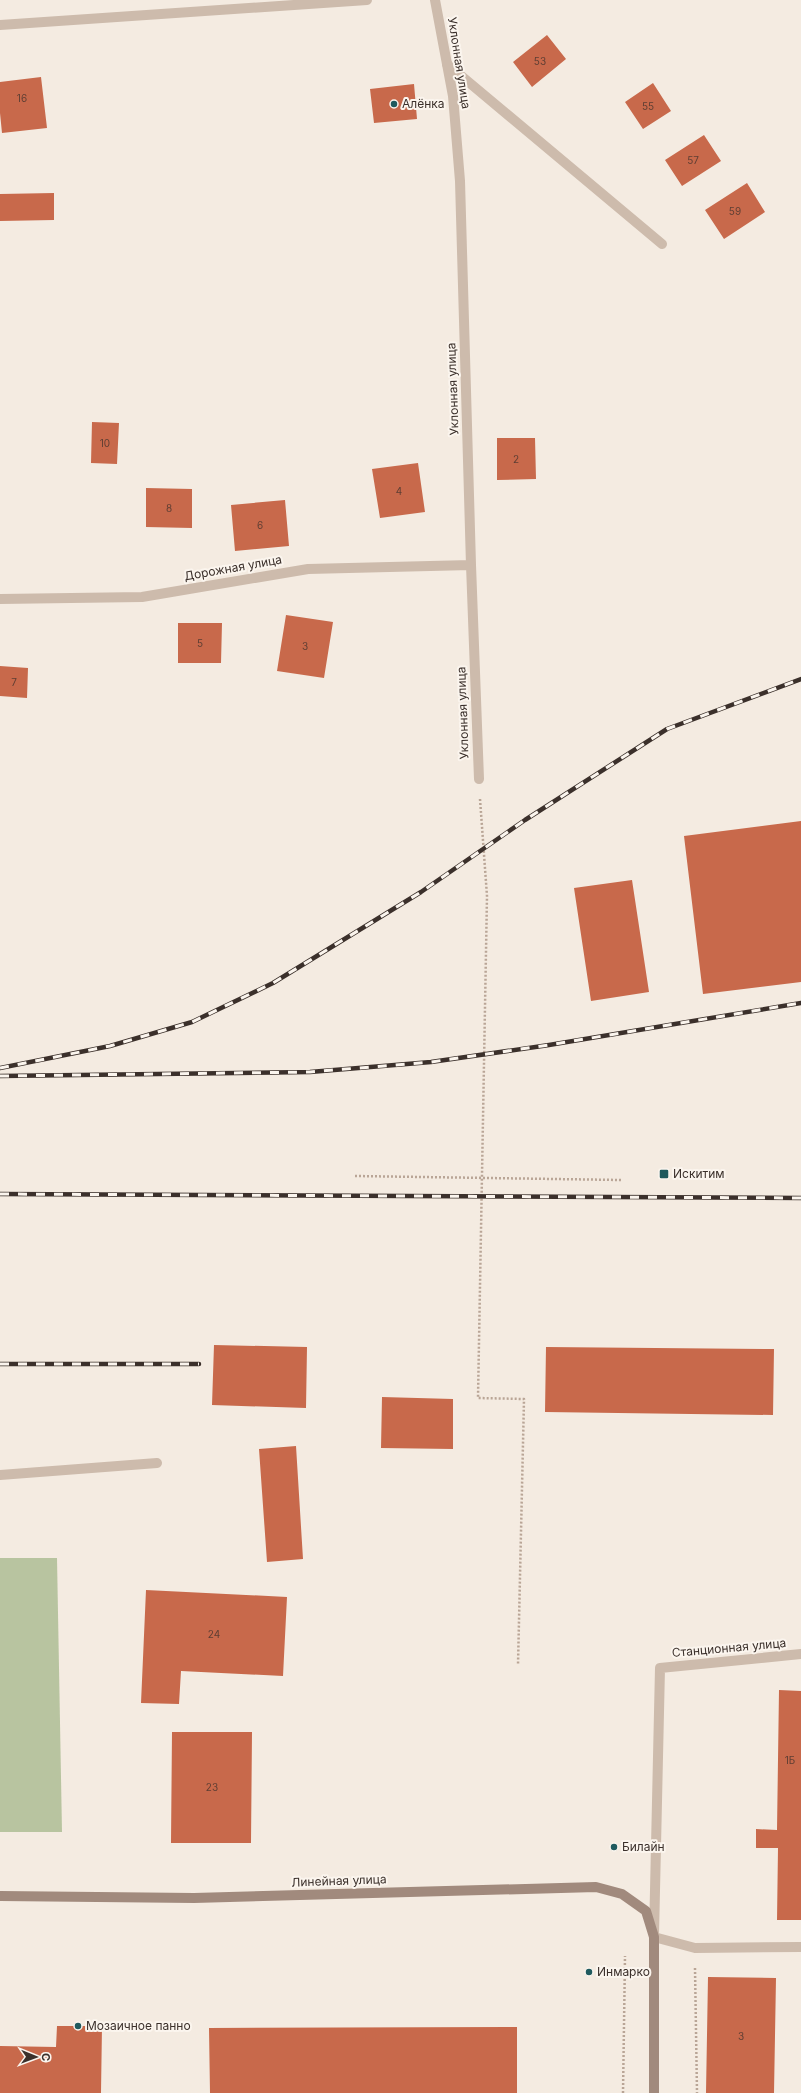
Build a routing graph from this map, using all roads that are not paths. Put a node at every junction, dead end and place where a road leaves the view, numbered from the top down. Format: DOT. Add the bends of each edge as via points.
graph roads {
  1 [pos="367,0"];
  2 [pos="435,0"];
  3 [pos="0,25"];
  4 [pos="447,64"];
  5 [pos="662,244"];
  6 [pos="470,565"];
  7 [pos="0,599"];
  8 [pos="479,779"];
  9 [pos="158,1462"];
  10 [pos="0,1475"];
  11 [pos="801,1654"];
  12 [pos="0,1896"];
  13 [pos="654,1937"];
  14 [pos="801,1947"];
  15 [pos="654,2093"];
  1 -- 3 [label="street"];
  2 -- 4 [label="street, Уклонная улица"];
  4 -- 5 [label="street"];
  4 -- 6 [label="street, Уклонная улица" via="453,96 460,181"];
  6 -- 7 [label="street, Дорожная улица" via="308,568 142,597"];
  6 -- 8 [label="street, Уклонная улица"];
  9 -- 10 [label="street"];
  11 -- 13 [label="street, Станционная улица" via="660,1668"];
  12 -- 13 [label="main road, Линейная улица" via="194,1898 596,1887 622,1894 646,1911"];
  13 -- 14 [label="street" via="695,1948"];
  13 -- 15 [label="main road, Линейная улица"];
}
